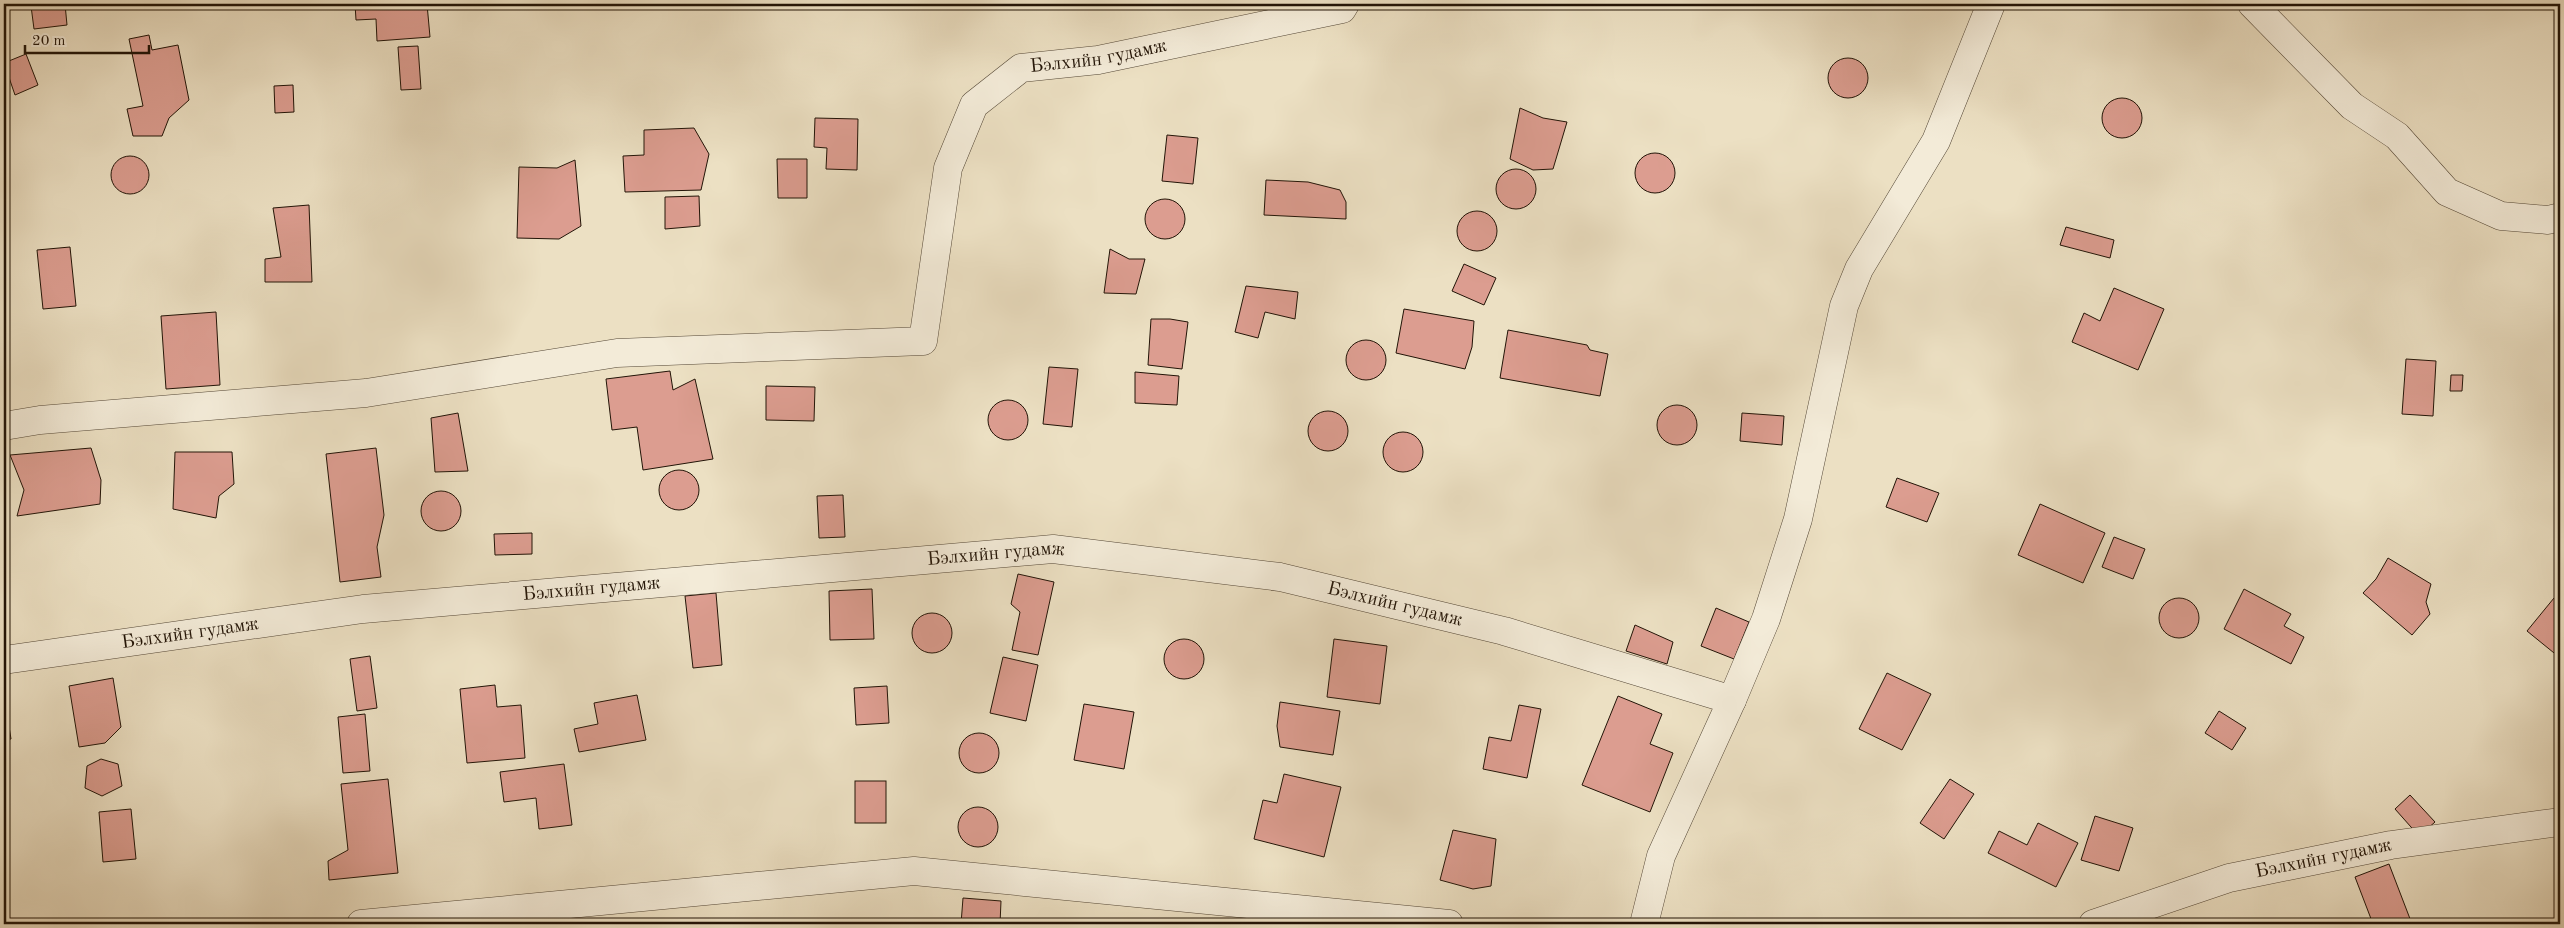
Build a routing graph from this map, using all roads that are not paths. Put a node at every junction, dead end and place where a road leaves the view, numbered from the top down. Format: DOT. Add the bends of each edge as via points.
graph roads {
  1 [pos="1345,4"];
  2 [pos="1991,4"];
  3 [pos="2252,4"];
  4 [pos="2560,217"];
  5 [pos="4,426"];
  6 [pos="4,660"];
  7 [pos="1732,700"];
  8 [pos="2560,822"];
  9 [pos="361,924"];
  10 [pos="1449,924"];
  11 [pos="1644,924"];
  12 [pos="2094,924"];
  1 -- 5 [label="street, Бэлхийн гудамж" via="1342,9 1098,60 1021,68 974,105 948,168 923,341 617,353 366,393 40,420"];
  2 -- 7 [label="street" via="1936,141 1859,269 1844,306 1798,519 1766,619"];
  3 -- 4 [label="street" via="2352,106 2397,136 2447,192 2501,216 2548,220"];
  6 -- 7 [label="street, Бэлхийн гудамж" via="363,609 1053,549 1280,577 1504,632"];
  7 -- 11 [label="street" via="1661,856"];
  8 -- 12 [label="street, Бэлхийн гудамж" via="2391,845 2229,878"];
  9 -- 10 [label="street" via="914,871"];
}
